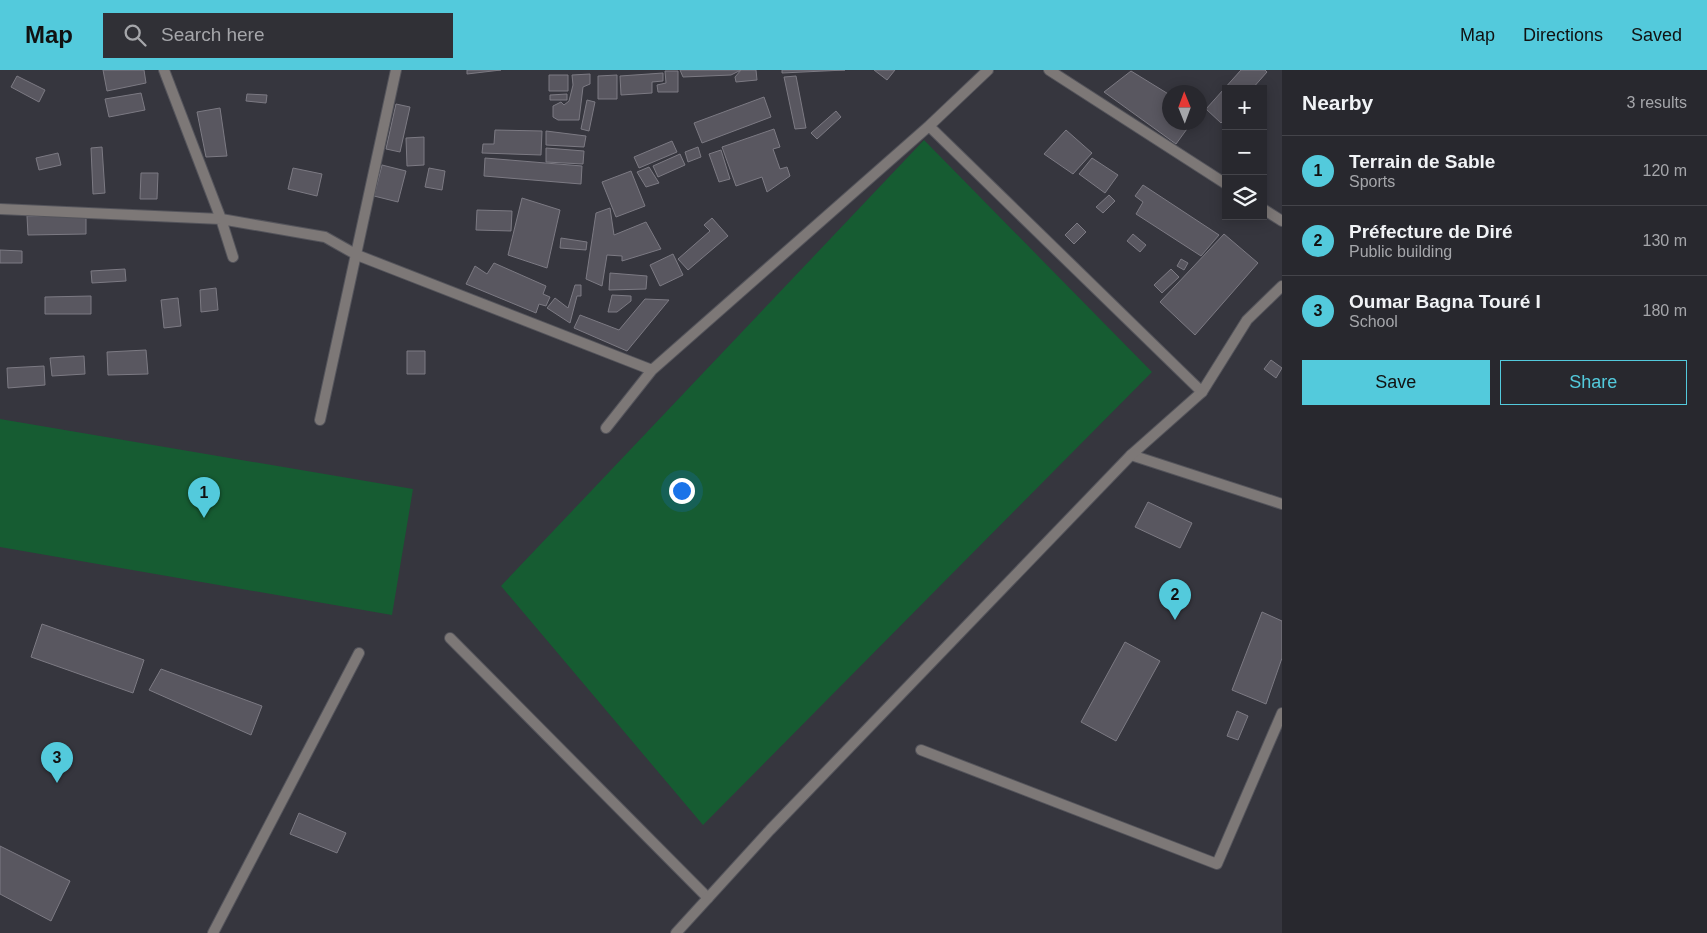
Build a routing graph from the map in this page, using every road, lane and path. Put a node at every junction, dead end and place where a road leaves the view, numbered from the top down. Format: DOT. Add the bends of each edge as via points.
graph roads {
  1 [pos="164,70"];
  2 [pos="396,70"];
  3 [pos="988,70"];
  4 [pos="1049,70"];
  5 [pos="929,126"];
  6 [pos="1222,181"];
  7 [pos="0,209"];
  8 [pos="1267,211"];
  9 [pos="221,219"];
  10 [pos="1282,221"];
  11 [pos="357,255"];
  12 [pos="233,257"];
  13 [pos="1282,286"];
  14 [pos="652,370"];
  15 [pos="1202,392"];
  16 [pos="320,420"];
  17 [pos="606,428"];
  18 [pos="1131,455"];
  19 [pos="1282,504"];
  20 [pos="450,638"];
  21 [pos="359,654"];
  22 [pos="1282,713"];
  23 [pos="921,750"];
  24 [pos="708,898"];
  25 [pos="213,933"];
  26 [pos="676,933"];
  1 -- 9 [label="street"];
  2 -- 11 [label="street"];
  3 -- 5 [label="street"];
  4 -- 6 [label="street"];
  5 -- 14 [label="street"];
  5 -- 15 [label="street"];
  7 -- 9 [label="street"];
  8 -- 10 [label="street"];
  9 -- 11 [label="street" via="326,237"];
  9 -- 12 [label="street"];
  11 -- 14 [label="street"];
  11 -- 16 [label="street"];
  13 -- 15 [label="street" via="1247,320"];
  14 -- 17 [label="street"];
  15 -- 18 [label="street"];
  18 -- 19 [label="street"];
  18 -- 24 [label="street" via="776,823"];
  20 -- 24 [label="street"];
  21 -- 25 [label="street"];
  22 -- 23 [label="street" via="1218,864"];
  24 -- 26 [label="street"];
}
